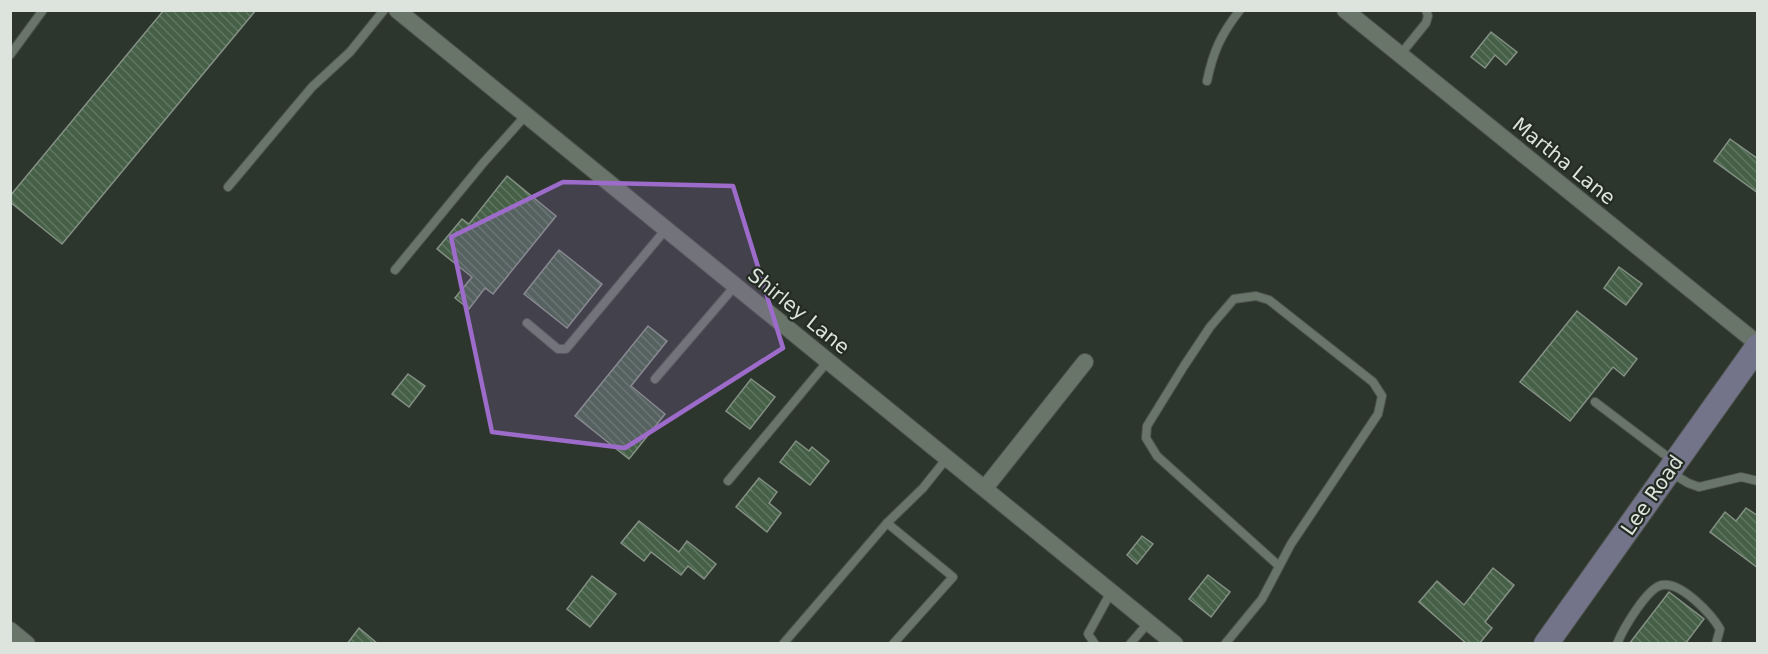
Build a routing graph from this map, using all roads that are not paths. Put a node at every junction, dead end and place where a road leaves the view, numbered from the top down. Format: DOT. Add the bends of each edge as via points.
graph roads {
  1 [pos="43,10"];
  2 [pos="384,10"];
  3 [pos="397,10"];
  4 [pos="1240,10"];
  5 [pos="1345,10"];
  6 [pos="1426,10"];
  7 [pos="1400,54"];
  8 [pos="10,55"];
  9 [pos="1207,81"];
  10 [pos="526,115"];
  11 [pos="228,187"];
  12 [pos="666,229"];
  13 [pos="395,270"];
  14 [pos="735,285"];
  15 [pos="527,323"];
  16 [pos="1758,345"];
  17 [pos="828,361"];
  18 [pos="1084,362"];
  19 [pos="655,378"];
  20 [pos="1595,402"];
  21 [pos="947,458"];
  22 [pos="1672,467"];
  23 [pos="728,481"];
  24 [pos="1758,481"];
  25 [pos="985,488"];
  26 [pos="887,523"];
  27 [pos="1279,566"];
  28 [pos="1111,592"];
  29 [pos="1149,622"];
  30 [pos="10,630"];
  31 [pos="27,644"];
  32 [pos="783,644"];
  33 [pos="893,644"];
  34 [pos="1095,644"];
  35 [pos="1130,644"];
  36 [pos="1175,644"];
  37 [pos="1225,644"];
  38 [pos="1546,644"];
  39 [pos="1617,644"];
  40 [pos="1716,644"];
  1 -- 8 [label="lane"];
  2 -- 11 [label="lane" via="350,52 312,87"];
  3 -- 10 [label="street, Shirley Lane"];
  4 -- 9 [label="lane" via="1220,37"];
  5 -- 7 [label="street, Martha Lane"];
  6 -- 7 [label="lane" via="1426,23"];
  7 -- 16 [label="street, Martha Lane"];
  10 -- 12 [label="street, Shirley Lane"];
  10 -- 13 [label="lane"];
  12 -- 14 [label="street, Shirley Lane"];
  12 -- 15 [label="lane" via="566,349 558,350"];
  14 -- 17 [label="street, Shirley Lane"];
  14 -- 19 [label="lane"];
  16 -- 22 [label="main road, Lee Road"];
  17 -- 21 [label="street, Shirley Lane"];
  17 -- 23 [label="lane"];
  18 -- 25 [label="street"];
  20 -- 22 [label="lane"];
  21 -- 25 [label="street, Shirley Lane"];
  21 -- 26 [label="lane"];
  22 -- 24 [label="lane" via="1688,483 1699,487 1741,477"];
  22 -- 38 [label="main road, Lee Road"];
  25 -- 28 [label="street, Shirley Lane"];
  26 -- 32 [label="lane"];
  26 -- 33 [label="lane" via="953,577"];
  27 -- 27 [label="lane" via="1378,414 1382,396 1373,382 1269,300 1256,296 1234,299 1210,327 1147,426 1146,438 1157,456"];
  27 -- 37 [label="lane" via="1262,599"];
  28 -- 29 [label="street, Shirley Lane"];
  28 -- 34 [label="lane" via="1088,634"];
  29 -- 35 [label="lane"];
  29 -- 36 [label="street, Shirley Lane"];
  30 -- 31 [label="street"];
  39 -- 40 [label="lane" via="1651,591 1662,585 1689,595 1714,617 1720,629"];
}
